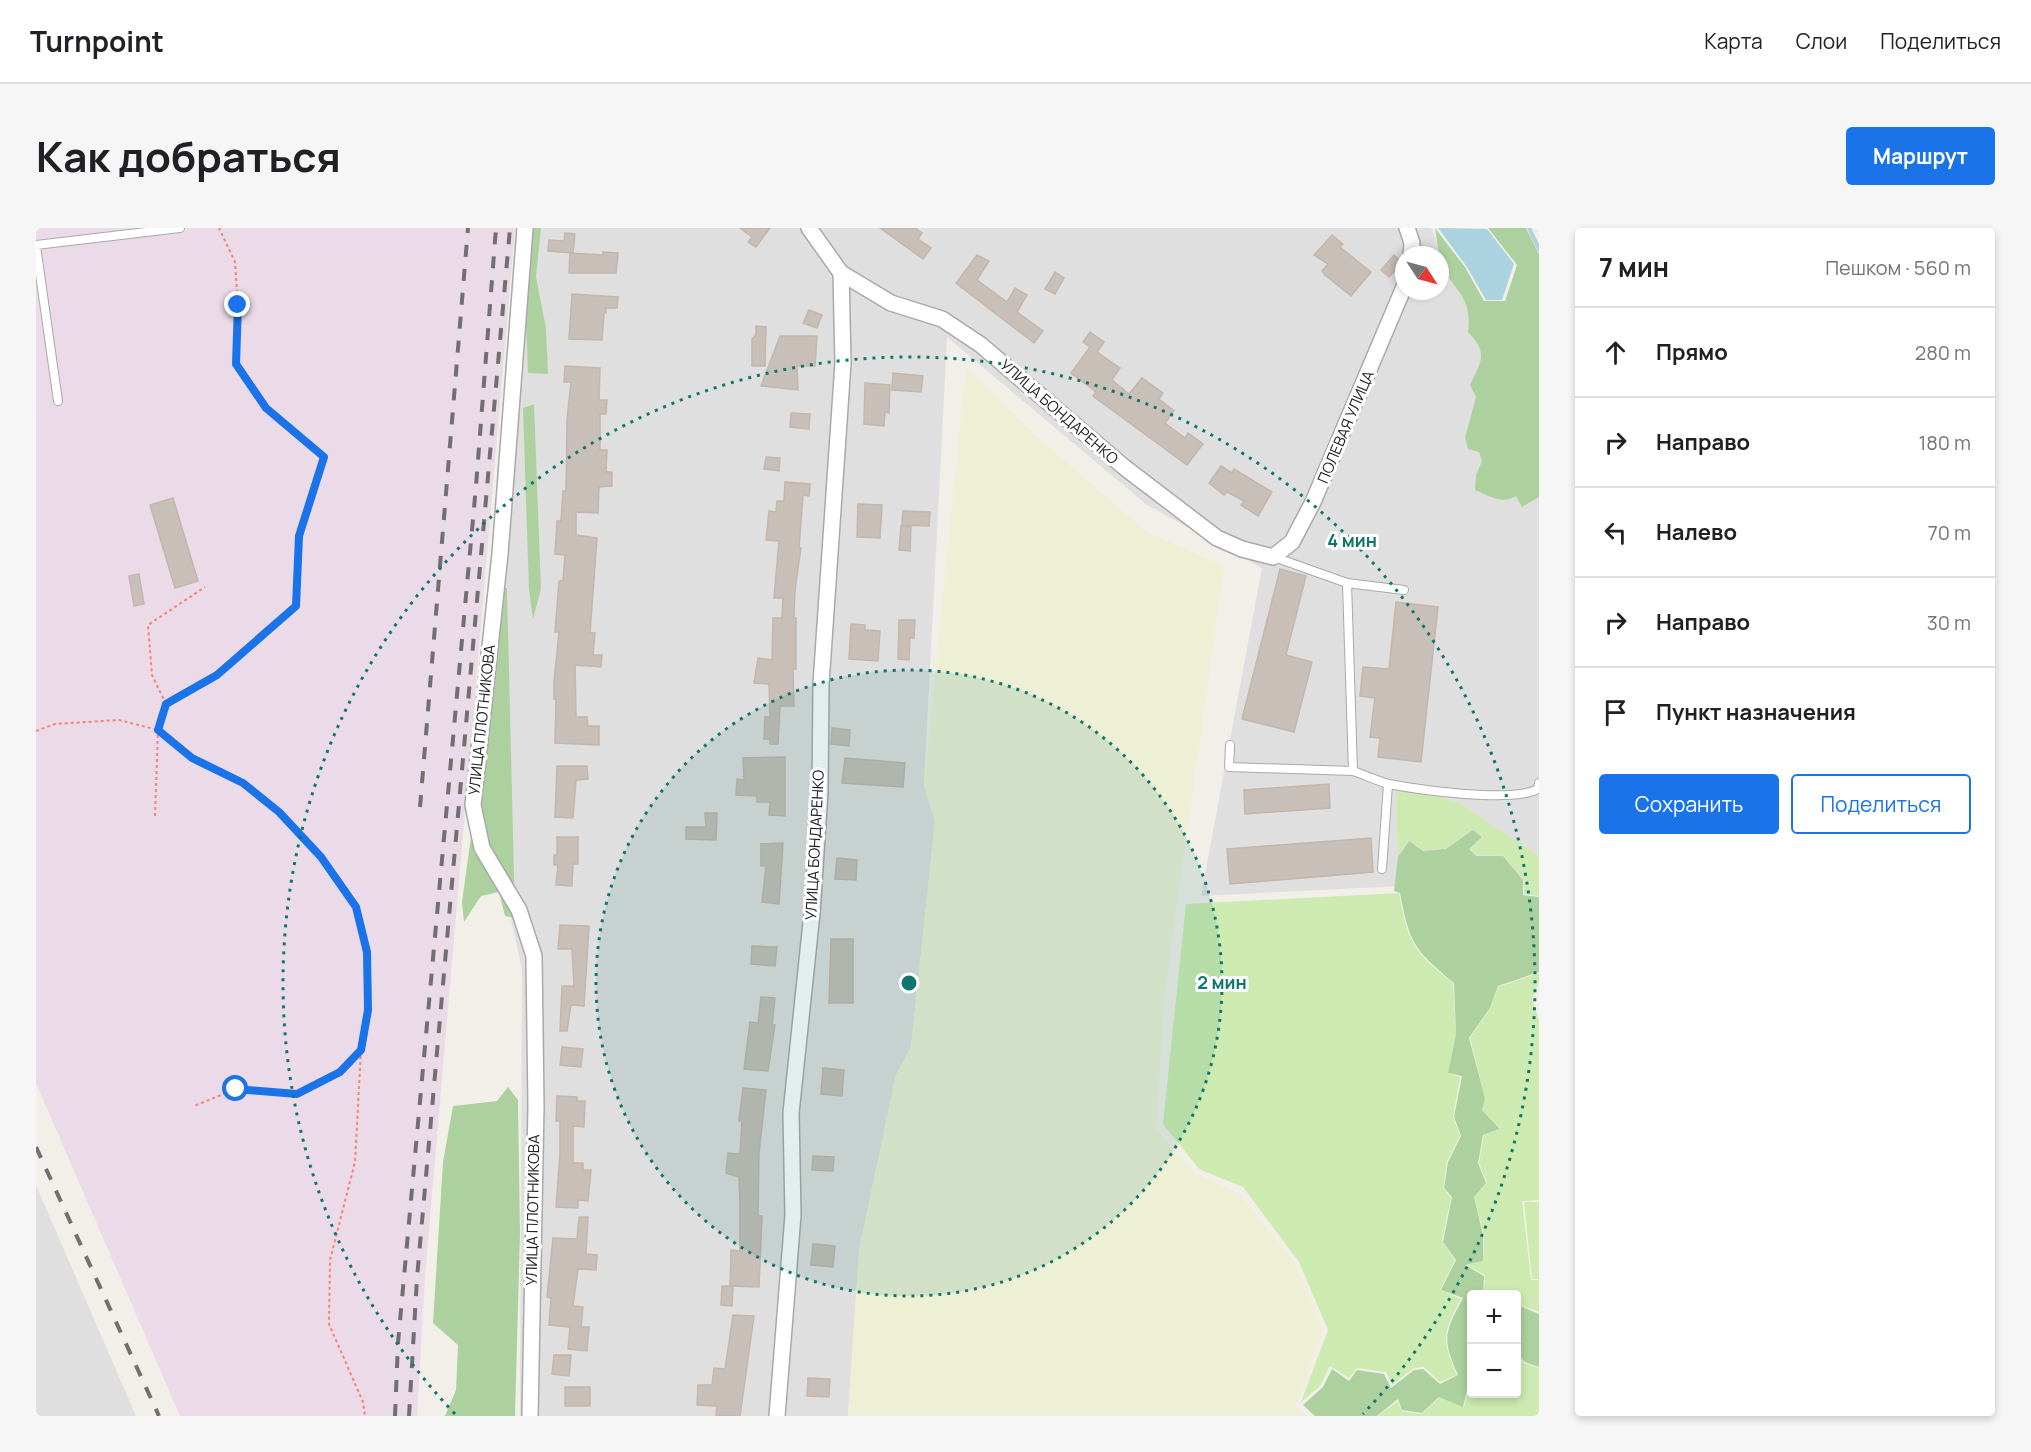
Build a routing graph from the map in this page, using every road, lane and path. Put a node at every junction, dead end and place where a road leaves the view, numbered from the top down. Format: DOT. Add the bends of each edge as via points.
graph roads {
  1 [pos="180,228"];
  2 [pos="219,228"];
  3 [pos="525,228"];
  4 [pos="809,228"];
  5 [pos="1407,228"];
  6 [pos="36,246"];
  7 [pos="1412,246"];
  8 [pos="840,273"];
  9 [pos="1398,300"];
  10 [pos="58,401"];
  11 [pos="1273,557"];
  12 [pos="1347,583"];
  13 [pos="205,587"];
  14 [pos="1404,590"];
  15 [pos="166,704"];
  16 [pos="158,730"];
  17 [pos="36,731"];
  18 [pos="1230,745"];
  19 [pos="1353,771"];
  20 [pos="1539,783"];
  21 [pos="1388,784"];
  22 [pos="155,816"];
  23 [pos="1382,869"];
  24 [pos="361,1050"];
  25 [pos="194,1106"];
  26 [pos="365,1416"];
  27 [pos="530,1416"];
  28 [pos="777,1416"];
  1 -- 6 [label="lane"];
  2 -- 15 [label="path" via="235,262 236,364 266,408 324,457 299,536 296,606 217,675"];
  3 -- 27 [label="street, УЛИЦА ПЛОТНИКОВА" via="500,554 473,805 482,848 519,910 534,956 536,1106"];
  4 -- 8 [label="street, УЛИЦА БОНДАРЕНКО"];
  5 -- 7 [label="street"];
  6 -- 10 [label="lane"];
  8 -- 11 [label="street, УЛИЦА БОНДАРЕНКО" via="891,303 942,319 981,345 1124,467 1217,538"];
  8 -- 28 [label="street, УЛИЦА БОНДАРЕНКО" via="843,363 822,673 820,794 791,1113 794,1215"];
  9 -- 11 [label="street, ПОЛЕВАЯ УЛИЦА" via="1313,502 1293,542"];
  11 -- 12 [label="lane"];
  12 -- 14 [label="lane"];
  12 -- 19 [label="lane"];
  13 -- 15 [label="path" via="148,625 152,675"];
  15 -- 16 [label="path"];
  16 -- 17 [label="path" via="119,720 55,724"];
  16 -- 22 [label="path"];
  16 -- 24 [label="path" via="192,758 243,783 279,812 321,857 356,907 367,952 368,1010"];
  18 -- 19 [label="lane" via="1229,767"];
  19 -- 21 [label="lane"];
  20 -- 21 [label="lane" via="1538,789 1528,794"];
  21 -- 23 [label="lane"];
  24 -- 25 [label="path" via="340,1072 297,1094 236,1089"];
  24 -- 26 [label="path" via="355,1162 330,1260 329,1324 363,1402"];
}
